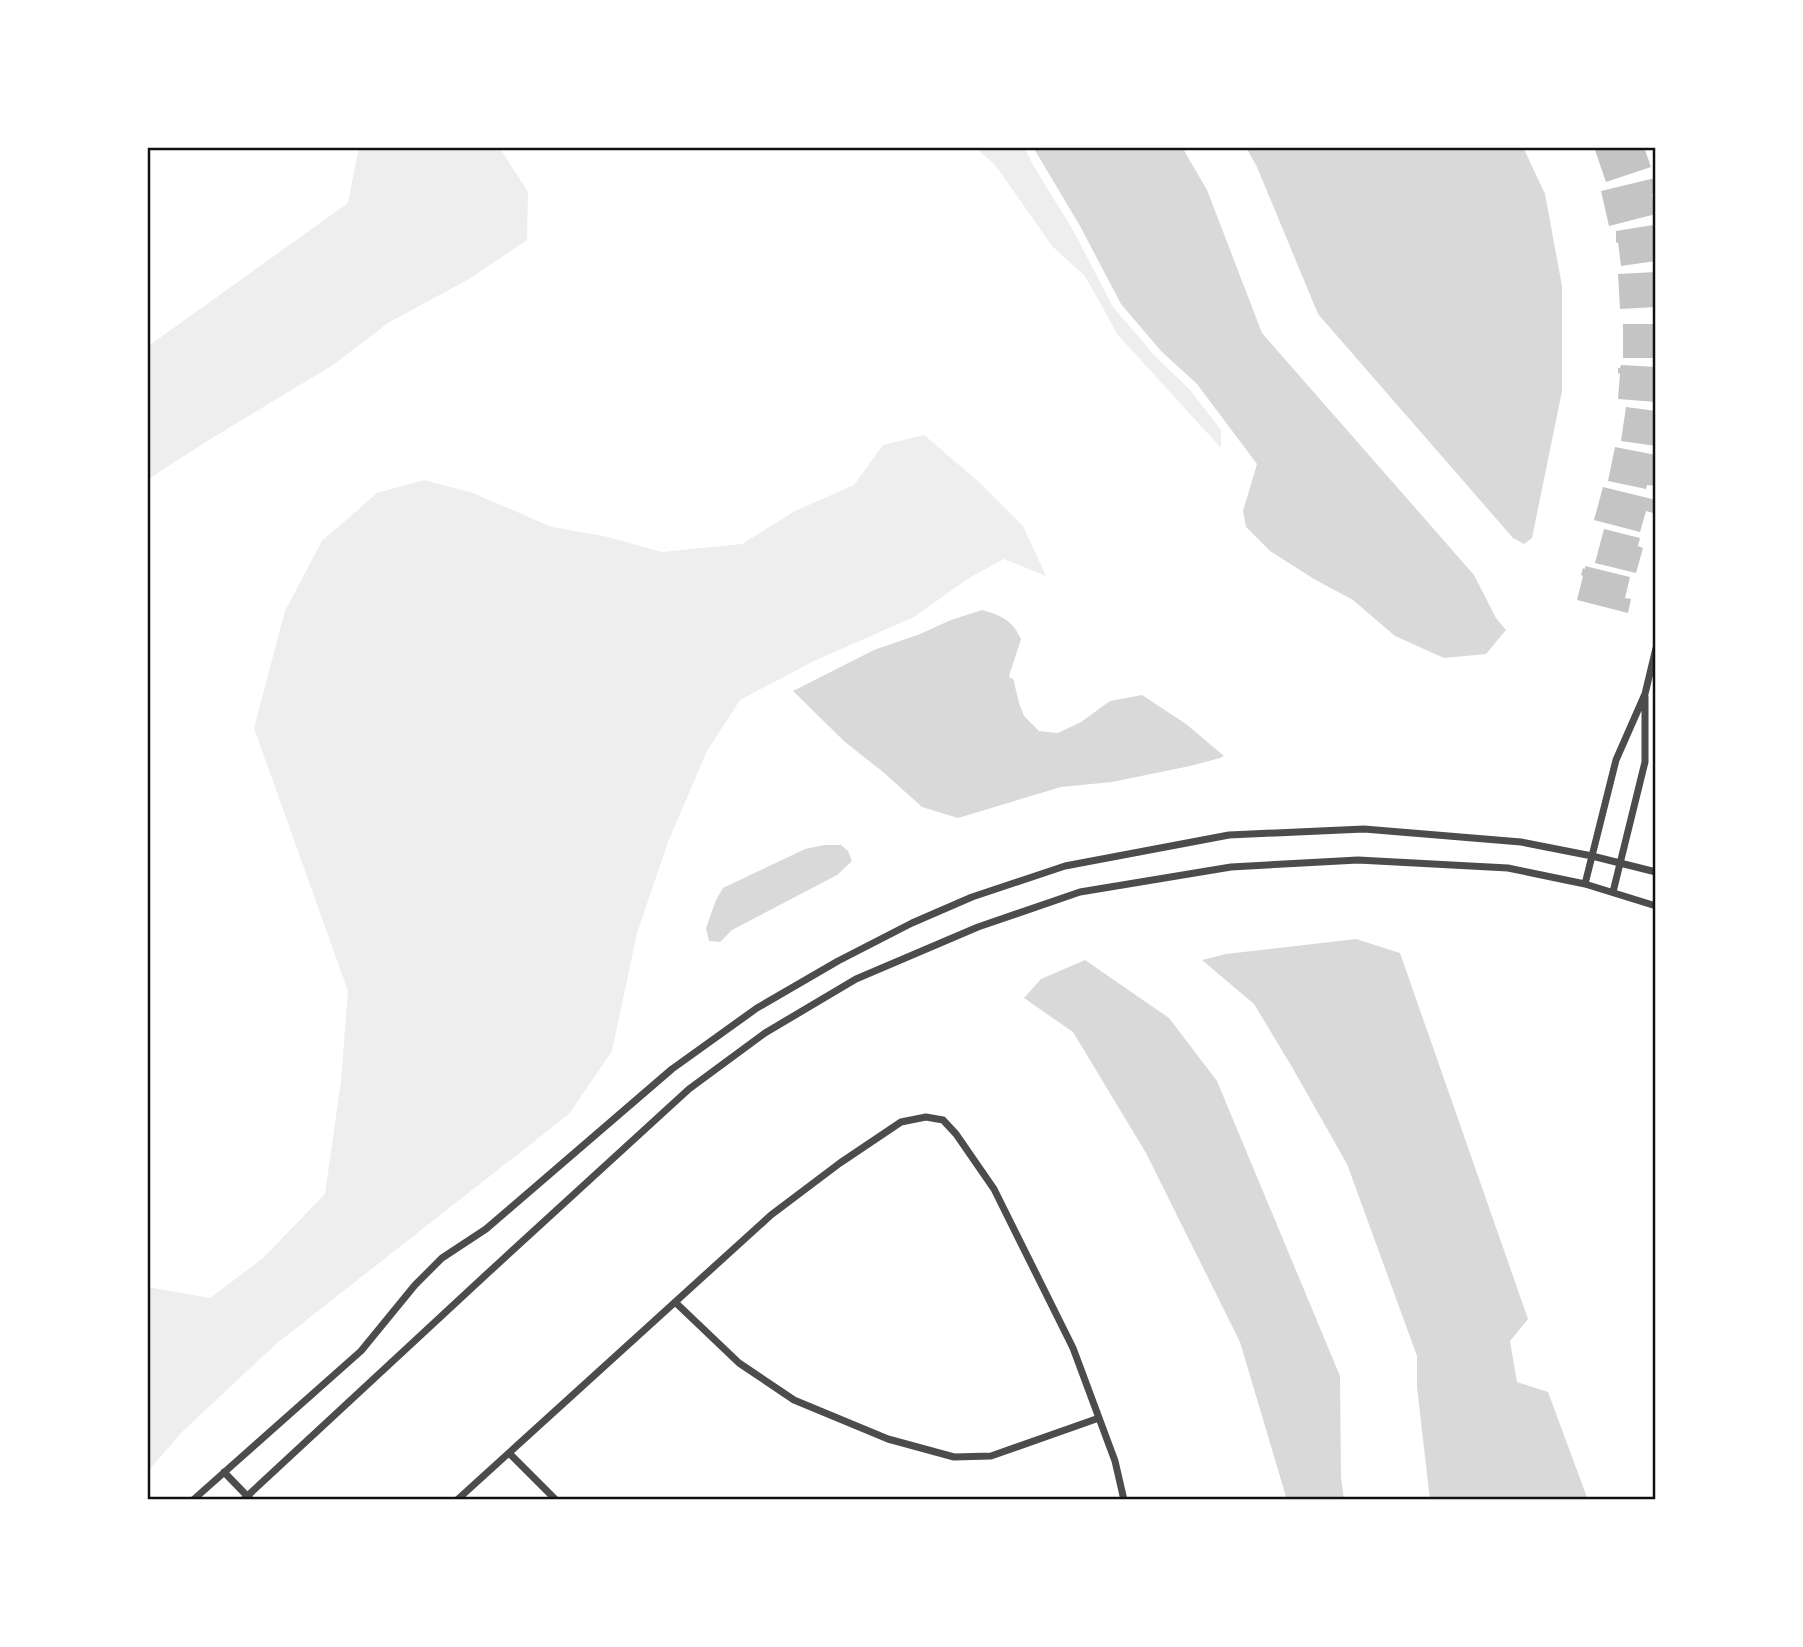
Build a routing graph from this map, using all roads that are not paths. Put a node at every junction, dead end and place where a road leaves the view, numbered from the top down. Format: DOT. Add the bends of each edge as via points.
graph roads {
  1 [pos="1656,648"];
  2 [pos="1645,694"];
  3 [pos="1592,856"];
  4 [pos="1621,862"];
  5 [pos="1656,872"];
  6 [pos="1585,884"];
  7 [pos="1613,892"];
  8 [pos="1656,906"];
  9 [pos="675,1302"];
  10 [pos="1099,1418"];
  11 [pos="509,1453"];
  12 [pos="224,1472"];
  13 [pos="247,1499"];
  14 [pos="193,1500"];
  15 [pos="457,1500"];
  16 [pos="556,1500"];
  17 [pos="1124,1500"];
  1 -- 2 [label="street"];
  2 -- 3 [label="street" via="1616,760"];
  2 -- 4 [label="street" via="1645,762"];
  3 -- 4 [label="street"];
  3 -- 6 [label="street"];
  3 -- 12 [label="street" via="1521,842 1364,830 1229,835 1065,866 912,923 757,1008 672,1069 486,1229 442,1258 362,1352"];
  4 -- 5 [label="street"];
  4 -- 7 [label="street"];
  6 -- 7 [label="street"];
  6 -- 13 [label="street" via="1508,868 1358,860 1231,867 1080,892 978,927 856,979 765,1033 689,1089"];
  7 -- 8 [label="street"];
  9 -- 10 [label="street" via="739,1363 794,1400 888,1439 954,1457 991,1456"];
  9 -- 10 [label="street" via="771,1215 840,1163 901,1122 926,1117 943,1120 994,1189 1073,1348"];
  9 -- 11 [label="street"];
  10 -- 17 [label="street"];
  11 -- 15 [label="street"];
  11 -- 16 [label="street"];
  12 -- 13 [label="street"];
  12 -- 14 [label="street"];
}
